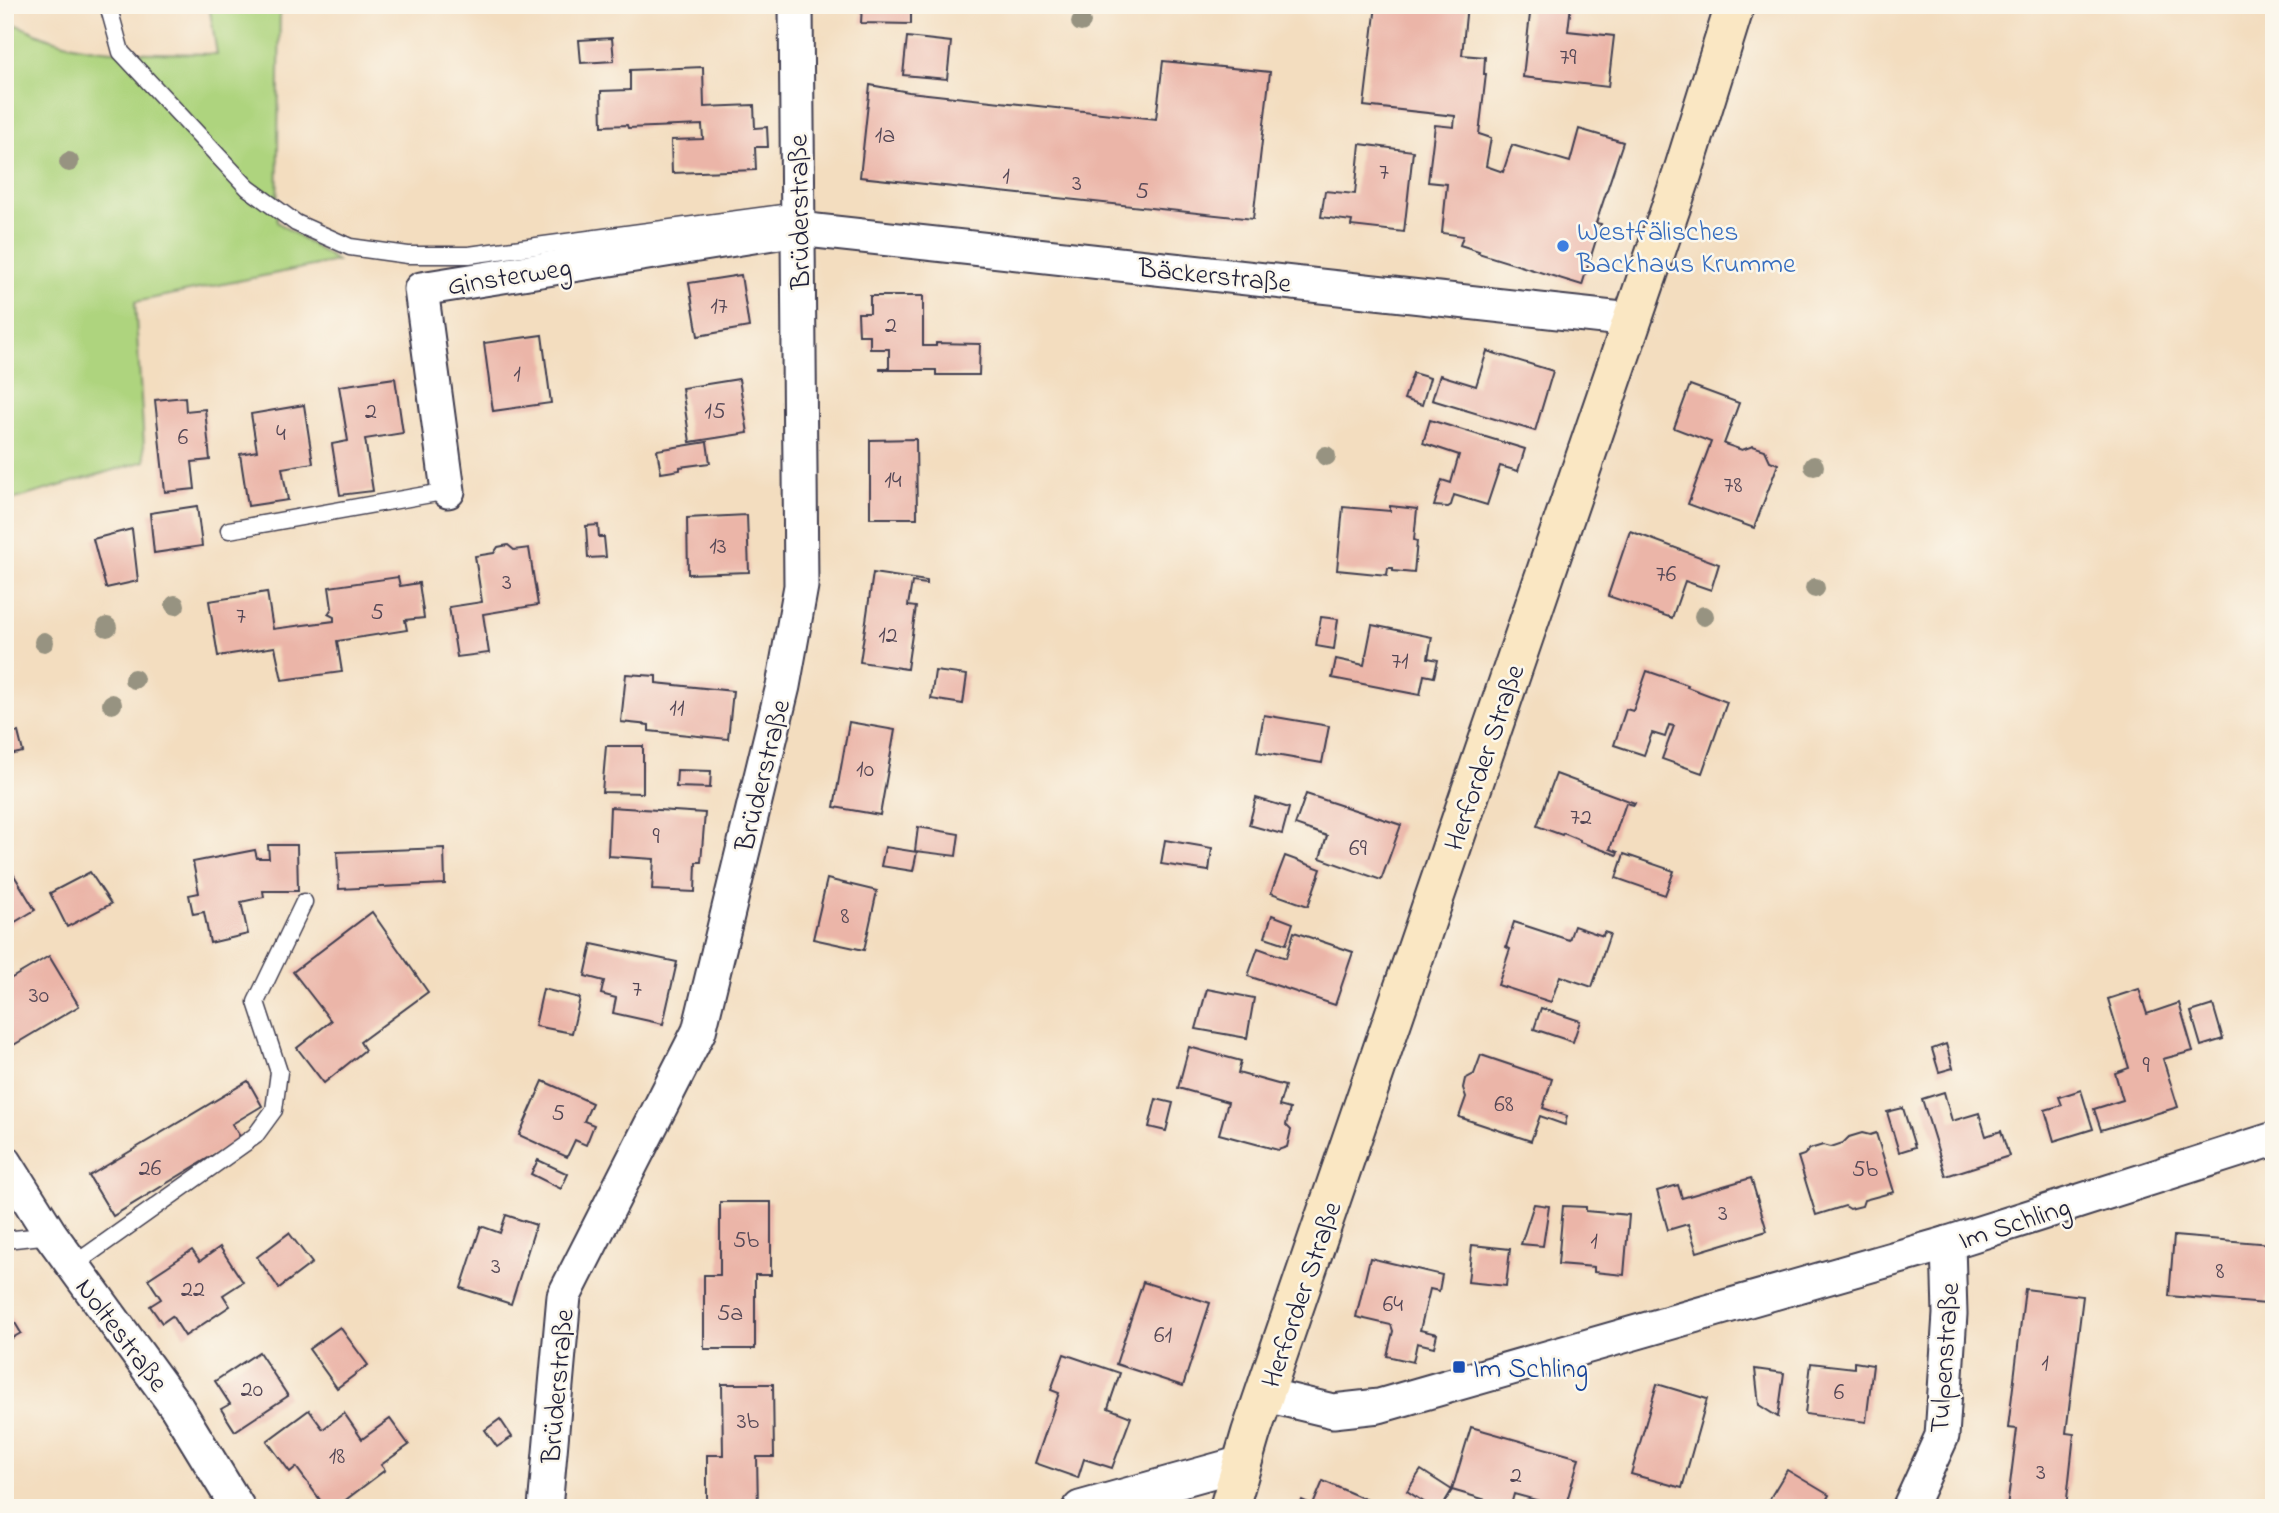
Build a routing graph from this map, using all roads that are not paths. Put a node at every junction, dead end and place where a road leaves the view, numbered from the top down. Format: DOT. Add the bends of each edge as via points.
graph roads {
  1 [pos="108,5"];
  2 [pos="796,5"];
  3 [pos="1735,5"];
  4 [pos="798,220"];
  5 [pos="1632,320"];
  6 [pos="448,491"];
  7 [pos="229,530"];
  8 [pos="304,902"];
  9 [pos="2274,1139"];
  10 [pos="5,1162"];
  11 [pos="51,1235"];
  12 [pos="5,1240"];
  13 [pos="1948,1243"];
  14 [pos="72,1266"];
  15 [pos="1266,1395"];
  16 [pos="1242,1463"];
  17 [pos="237,1508"];
  18 [pos="545,1508"];
  19 [pos="1080,1508"];
  20 [pos="1229,1508"];
  21 [pos="1909,1508"];
  1 -- 4 [label="lane" via="121,52 248,188 296,223 350,247 408,255 469,255"];
  2 -- 4 [label="street, Brüderstraße"];
  3 -- 5 [label="main road, Herforder Straße"];
  4 -- 5 [label="street, Bäckerstraße"];
  4 -- 6 [label="street, Ginsterweg" via="421,289"];
  4 -- 18 [label="street, Brüderstraße" via="801,586 783,686 699,1031 564,1296"];
  5 -- 15 [label="main road, Herforder Straße"];
  6 -- 7 [label="lane"];
  8 -- 14 [label="lane" via="256,1002 279,1072 274,1110 255,1136"];
  9 -- 13 [label="street, Im Schling"];
  10 -- 11 [label="street, Noltestraße"];
  11 -- 12 [label="lane"];
  11 -- 14 [label="street, Noltestraße"];
  13 -- 15 [label="street, Im Schling" via="1379,1406 1333,1411"];
  13 -- 21 [label="street, Tulpenstraße" via="1950,1314 1942,1436"];
  14 -- 17 [label="street, Noltestraße" via="177,1408"];
  15 -- 16 [label="main road, Herforder Straße"];
  16 -- 19 [label="street"];
  16 -- 20 [label="main road, Herforder Straße"];
}
